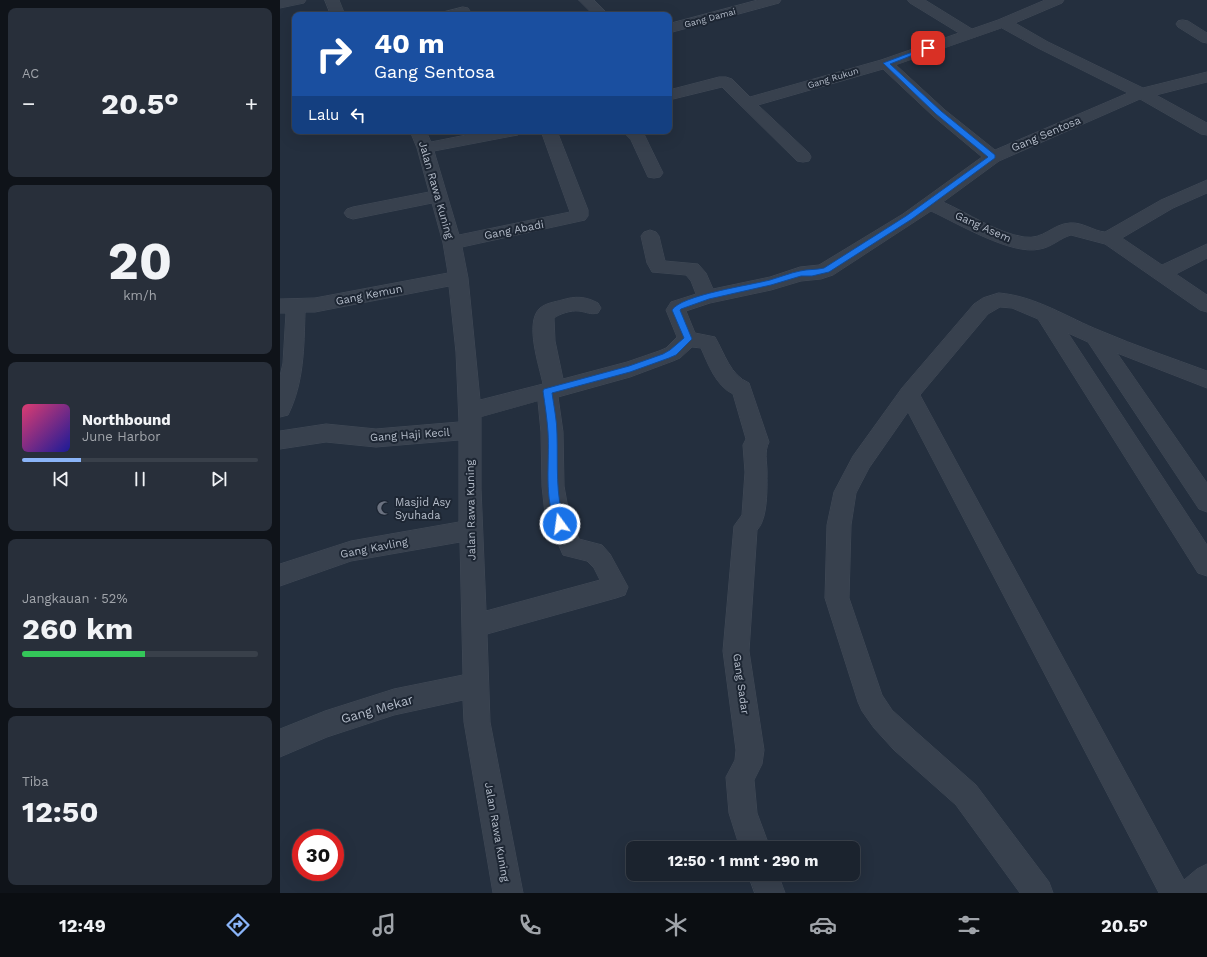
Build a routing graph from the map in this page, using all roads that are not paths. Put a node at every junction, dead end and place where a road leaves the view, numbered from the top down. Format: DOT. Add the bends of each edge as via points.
graph roads {
  1 [pos="299,0"];
  2 [pos="332,0"];
  3 [pos="586,0"];
  4 [pos="774,0"];
  5 [pos="1057,0"];
  6 [pos="923,1"];
  7 [pos="280,4"];
  8 [pos="463,11"];
  9 [pos="337,12"];
  10 [pos="460,12"];
  11 [pos="599,12"];
  12 [pos="1003,23"];
  13 [pos="1183,24"];
  14 [pos="672,28"];
  15 [pos="970,34"];
  16 [pos="1207,40"];
  17 [pos="886,63"];
  18 [pos="1207,77"];
  19 [pos="1141,93"];
  20 [pos="672,94"];
  21 [pos="747,103"];
  22 [pos="1207,130"];
  23 [pos="478,134"];
  24 [pos="551,134"];
  25 [pos="634,134"];
  26 [pos="421,139"];
  27 [pos="803,157"];
  28 [pos="993,157"];
  29 [pos="654,173"];
  30 [pos="1207,186"];
  31 [pos="438,196"];
  32 [pos="930,203"];
  33 [pos="353,213"];
  34 [pos="650,236"];
  35 [pos="1110,238"];
  36 [pos="452,243"];
  37 [pos="1207,250"];
  38 [pos="1161,274"];
  39 [pos="458,278"];
  40 [pos="707,297"];
  41 [pos="288,305"];
  42 [pos="1207,305"];
  43 [pos="592,308"];
  44 [pos="1045,314"];
  45 [pos="1095,337"];
  46 [pos="688,339"];
  47 [pos="1207,380"];
  48 [pos="551,391"];
  49 [pos="909,394"];
  50 [pos="280,409"];
  51 [pos="470,421"];
  52 [pos="280,440"];
  53 [pos="1207,502"];
  54 [pos="471,530"];
  55 [pos="1207,565"];
  56 [pos="280,575"];
  57 [pos="475,626"];
  58 [pos="476,685"];
  59 [pos="280,743"];
  60 [pos="753,841"];
  61 [pos="1207,879"];
  62 [pos="766,881"];
  63 [pos="508,893"];
  64 [pos="770,893"];
  65 [pos="1038,893"];
  66 [pos="1175,893"];
  67 [pos="1192,893"];
  1 -- 7 [label="street"];
  2 -- 9 [label="street"];
  3 -- 11 [label="street"];
  4 -- 14 [label="street, Gang Damai"];
  5 -- 12 [label="street, Gang Rukun"];
  6 -- 15 [label="street"];
  8 -- 10 [label="street"];
  12 -- 15 [label="street, Gang Rukun"];
  12 -- 19 [label="street"];
  13 -- 16 [label="street"];
  15 -- 17 [label="street, Gang Rukun"];
  17 -- 21 [label="street, Gang Rukun"];
  17 -- 28 [label="street" via="939,113"];
  18 -- 19 [label="street, Gang Sentosa"];
  19 -- 22 [label="street"];
  19 -- 28 [label="street, Gang Sentosa"];
  20 -- 21 [label="street" via="726,82"];
  21 -- 27 [label="street"];
  23 -- 26 [label="street"];
  24 -- 36 [label="street, Gang Abadi" via="579,216"];
  25 -- 29 [label="street"];
  26 -- 31 [label="street, Jalan Rawa Kuning"];
  28 -- 32 [label="street, Gang Sentosa"];
  30 -- 35 [label="street" via="1167,204"];
  31 -- 33 [label="street"];
  31 -- 36 [label="street, Jalan Rawa Kuning"];
  32 -- 35 [label="street, Gang Asem" via="1022,244 1047,242 1073,228 1102,239"];
  32 -- 40 [label="street, Gang Sentosa" via="826,270"];
  34 -- 40 [label="street" via="659,267 691,269 699,278"];
  35 -- 38 [label="street"];
  36 -- 39 [label="street, Jalan Rawa Kuning"];
  37 -- 38 [label="street"];
  38 -- 42 [label="street"];
  39 -- 41 [label="street, Gang Kemun" via="315,305"];
  39 -- 51 [label="street, Jalan Rawa Kuning"];
  40 -- 46 [label="street, Gang Sentosa" via="676,310"];
  41 -- 50 [label="street" via="293,363"];
  43 -- 48 [label="street" via="582,303 574,303 556,308 543,318"];
  44 -- 45 [label="street"];
  44 -- 49 [label="street" via="1012,301 998,300 990,303 981,309"];
  44 -- 55 [label="street"];
  45 -- 47 [label="street"];
  45 -- 53 [label="street"];
  46 -- 48 [label="street" via="666,356"];
  46 -- 60 [label="street, Gang Sadar" via="708,342 721,369 736,388 742,389 758,442 754,445 756,472 753,519 746,526 736,651 750,750 748,764 740,777 743,813"];
  48 -- 51 [label="street"];
  48 -- 57 [label="street" via="553,486 559,521 571,548 594,552 616,587"];
  49 -- 65 [label="street" via="861,462 845,492 839,525 837,598 872,702 883,719 966,794"];
  49 -- 66 [label="street"];
  51 -- 52 [label="street, Gang Haji Kecil" via="376,438 326,433"];
  51 -- 54 [label="street, Jalan Rawa Kuning"];
  54 -- 56 [label="street, Gang Kavling" via="351,551"];
  54 -- 57 [label="street, Jalan Rawa Kuning"];
  57 -- 58 [label="street, Jalan Rawa Kuning"];
  58 -- 59 [label="street, Gang Mekar" via="394,702 325,724"];
  58 -- 63 [label="street, Jalan Rawa Kuning" via="477,722"];
  61 -- 67 [label="street"];
  62 -- 64 [label="street"];
}
